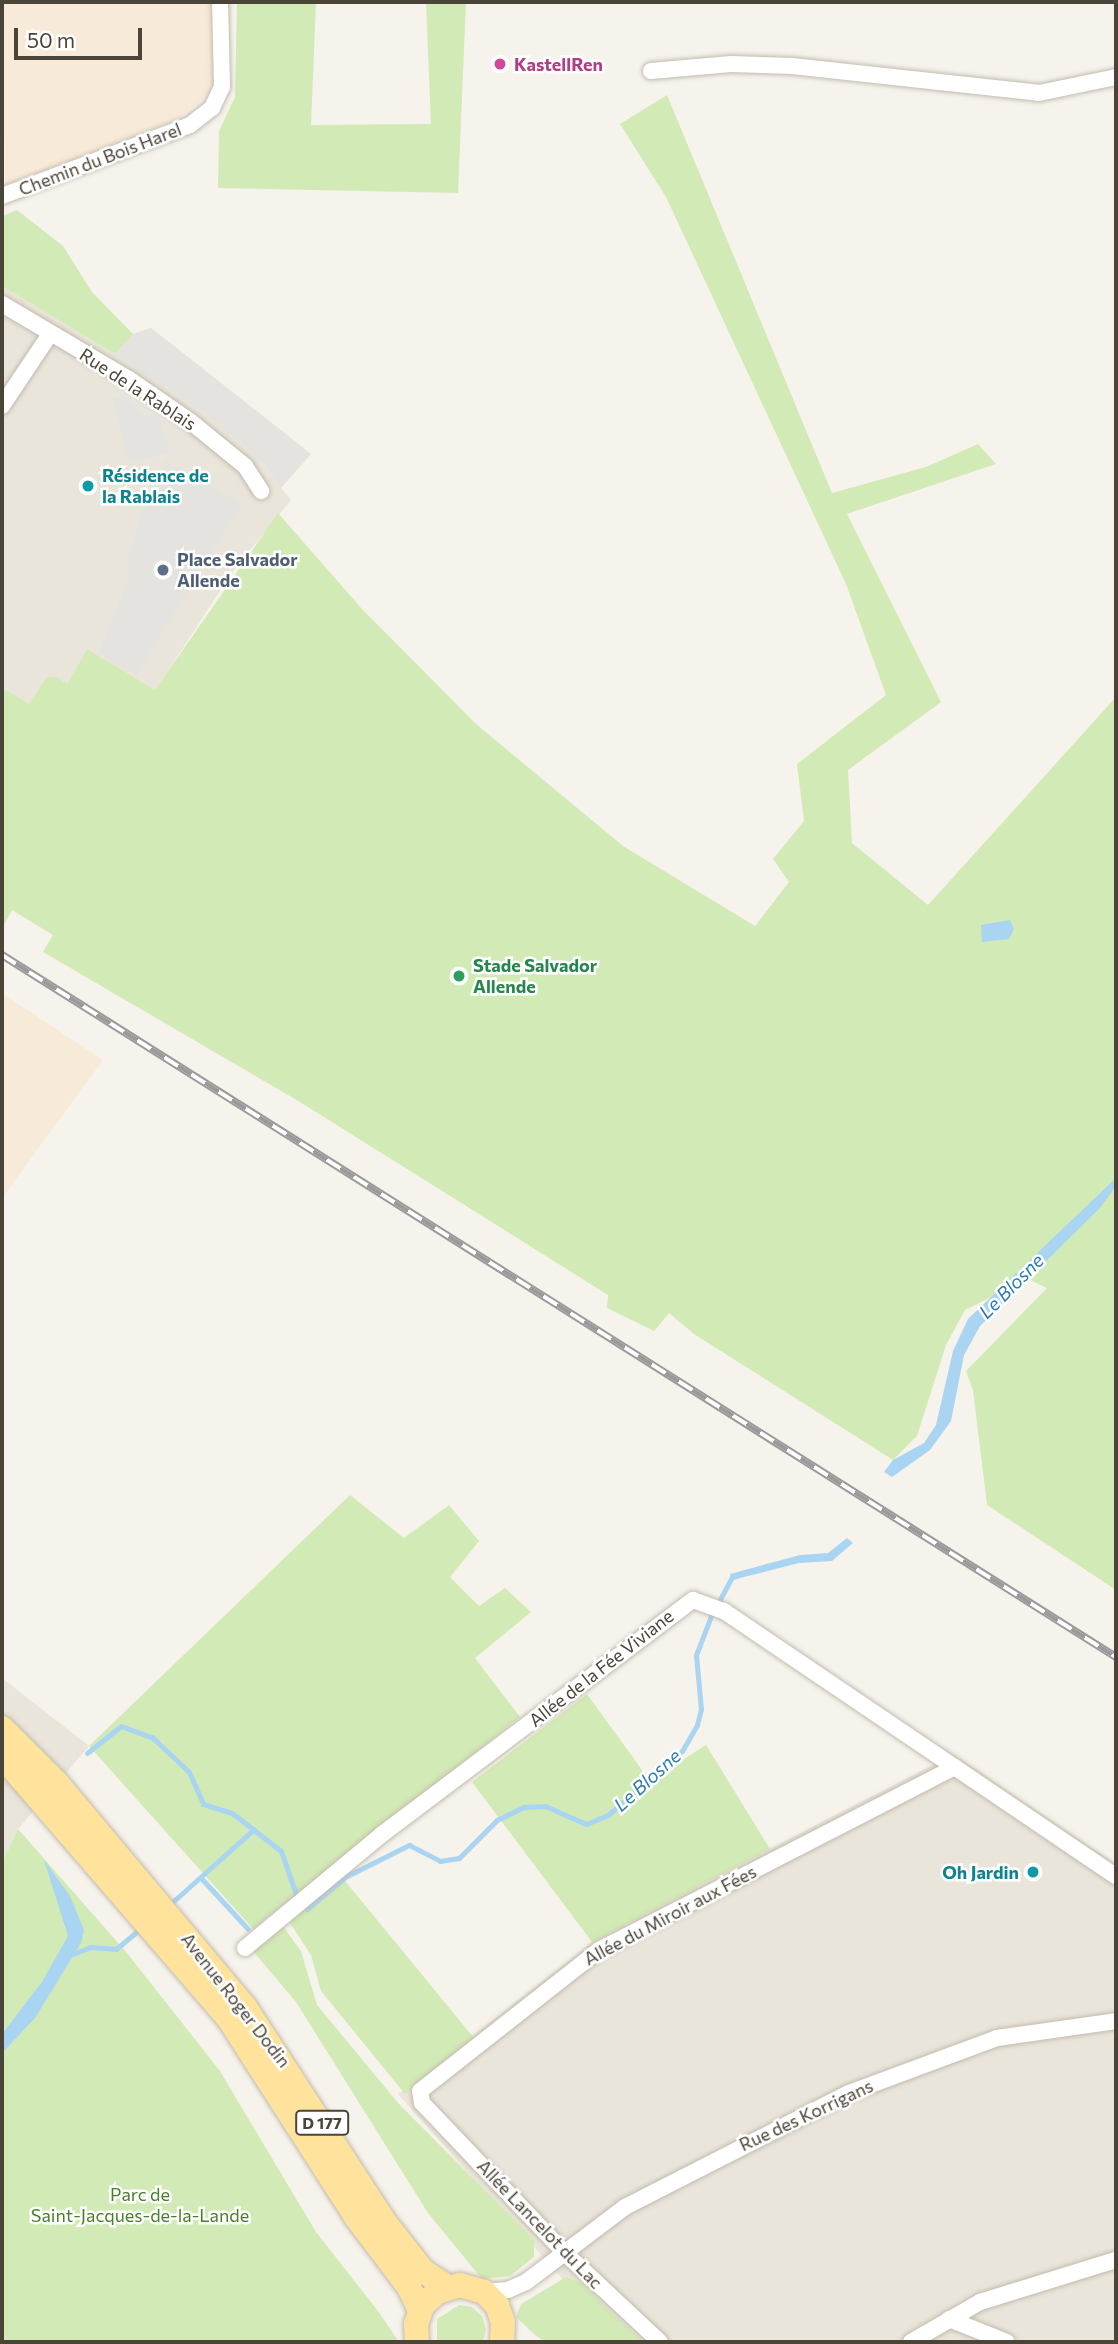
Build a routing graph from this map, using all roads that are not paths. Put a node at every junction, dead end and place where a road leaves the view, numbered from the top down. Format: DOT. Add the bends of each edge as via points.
graph roads {
  1 [pos="220,2"];
  2 [pos="651,71"];
  3 [pos="1116,77"];
  4 [pos="2,196"];
  5 [pos="2,304"];
  6 [pos="50,334"];
  7 [pos="2,406"];
  8 [pos="261,491"];
  9 [pos="2,1728"];
  10 [pos="2,1756"];
  11 [pos="955,1768"];
  12 [pos="105,1855"];
  13 [pos="1116,1876"];
  14 [pos="246,1948"];
  15 [pos="194,1960"];
  16 [pos="1116,2021"];
  17 [pos="422,2103"];
  18 [pos="566,2254"];
  19 [pos="1116,2260"];
  20 [pos="526,2282"];
  21 [pos="448,2287"];
  22 [pos="484,2292"];
  23 [pos="420,2311"];
  24 [pos="949,2319"];
  25 [pos="503,2332"];
  26 [pos="416,2341"];
  27 [pos="660,2342"];
  28 [pos="911,2342"];
  29 [pos="1007,2342"];
  1 -- 4 [label="street, Chemin du Bois Harel" via="222,87 212,108 190,125"];
  2 -- 3 [label="street" via="731,64 792,66 1039,93"];
  5 -- 6 [label="street, Rue de la Rablais"];
  6 -- 7 [label="street"];
  6 -- 8 [label="street, Rue de la Rablais" via="129,379 191,422 245,466"];
  9 -- 12 [label="main road, Avenue Roger Dodin"];
  10 -- 12 [label="main road, Avenue Roger Dodin"];
  11 -- 13 [label="street, Allée de la Fée Viviane"];
  11 -- 14 [label="street, Allée de la Fée Viviane" via="724,1611 693,1600 381,1835"];
  11 -- 17 [label="street, Allée du Miroir aux Fées" via="599,1950 422,2085"];
  12 -- 15 [label="main road, Avenue Roger Dodin"];
  15 -- 21 [label="main road, Avenue Roger Dodin / D 177" via="276,2048 386,2224 423,2271"];
  15 -- 23 [label="main road, Avenue Roger Dodin / D 177" via="356,2217 409,2287"];
  16 -- 18 [label="street, Rue des Korrigans" via="997,2038 849,2092 625,2207"];
  17 -- 18 [label="street, Allée Lancelot du Lac"];
  18 -- 20 [label="street, Rue des Korrigans"];
  18 -- 27 [label="street, Allée Lancelot du Lac"];
  19 -- 24 [label="street" via="980,2302"];
  20 -- 22 [label="street, Rue des Korrigans" via="508,2290"];
  20 -- 25 [label="street, Rue des Korrigans" via="513,2298"];
  21 -- 22 [label="main road" via="467,2286"];
  21 -- 23 [label="main road" via="431,2296"];
  22 -- 25 [label="main road" via="497,2305"];
  23 -- 26 [label="main road"];
  24 -- 28 [label="street"];
  24 -- 29 [label="street"];
}
